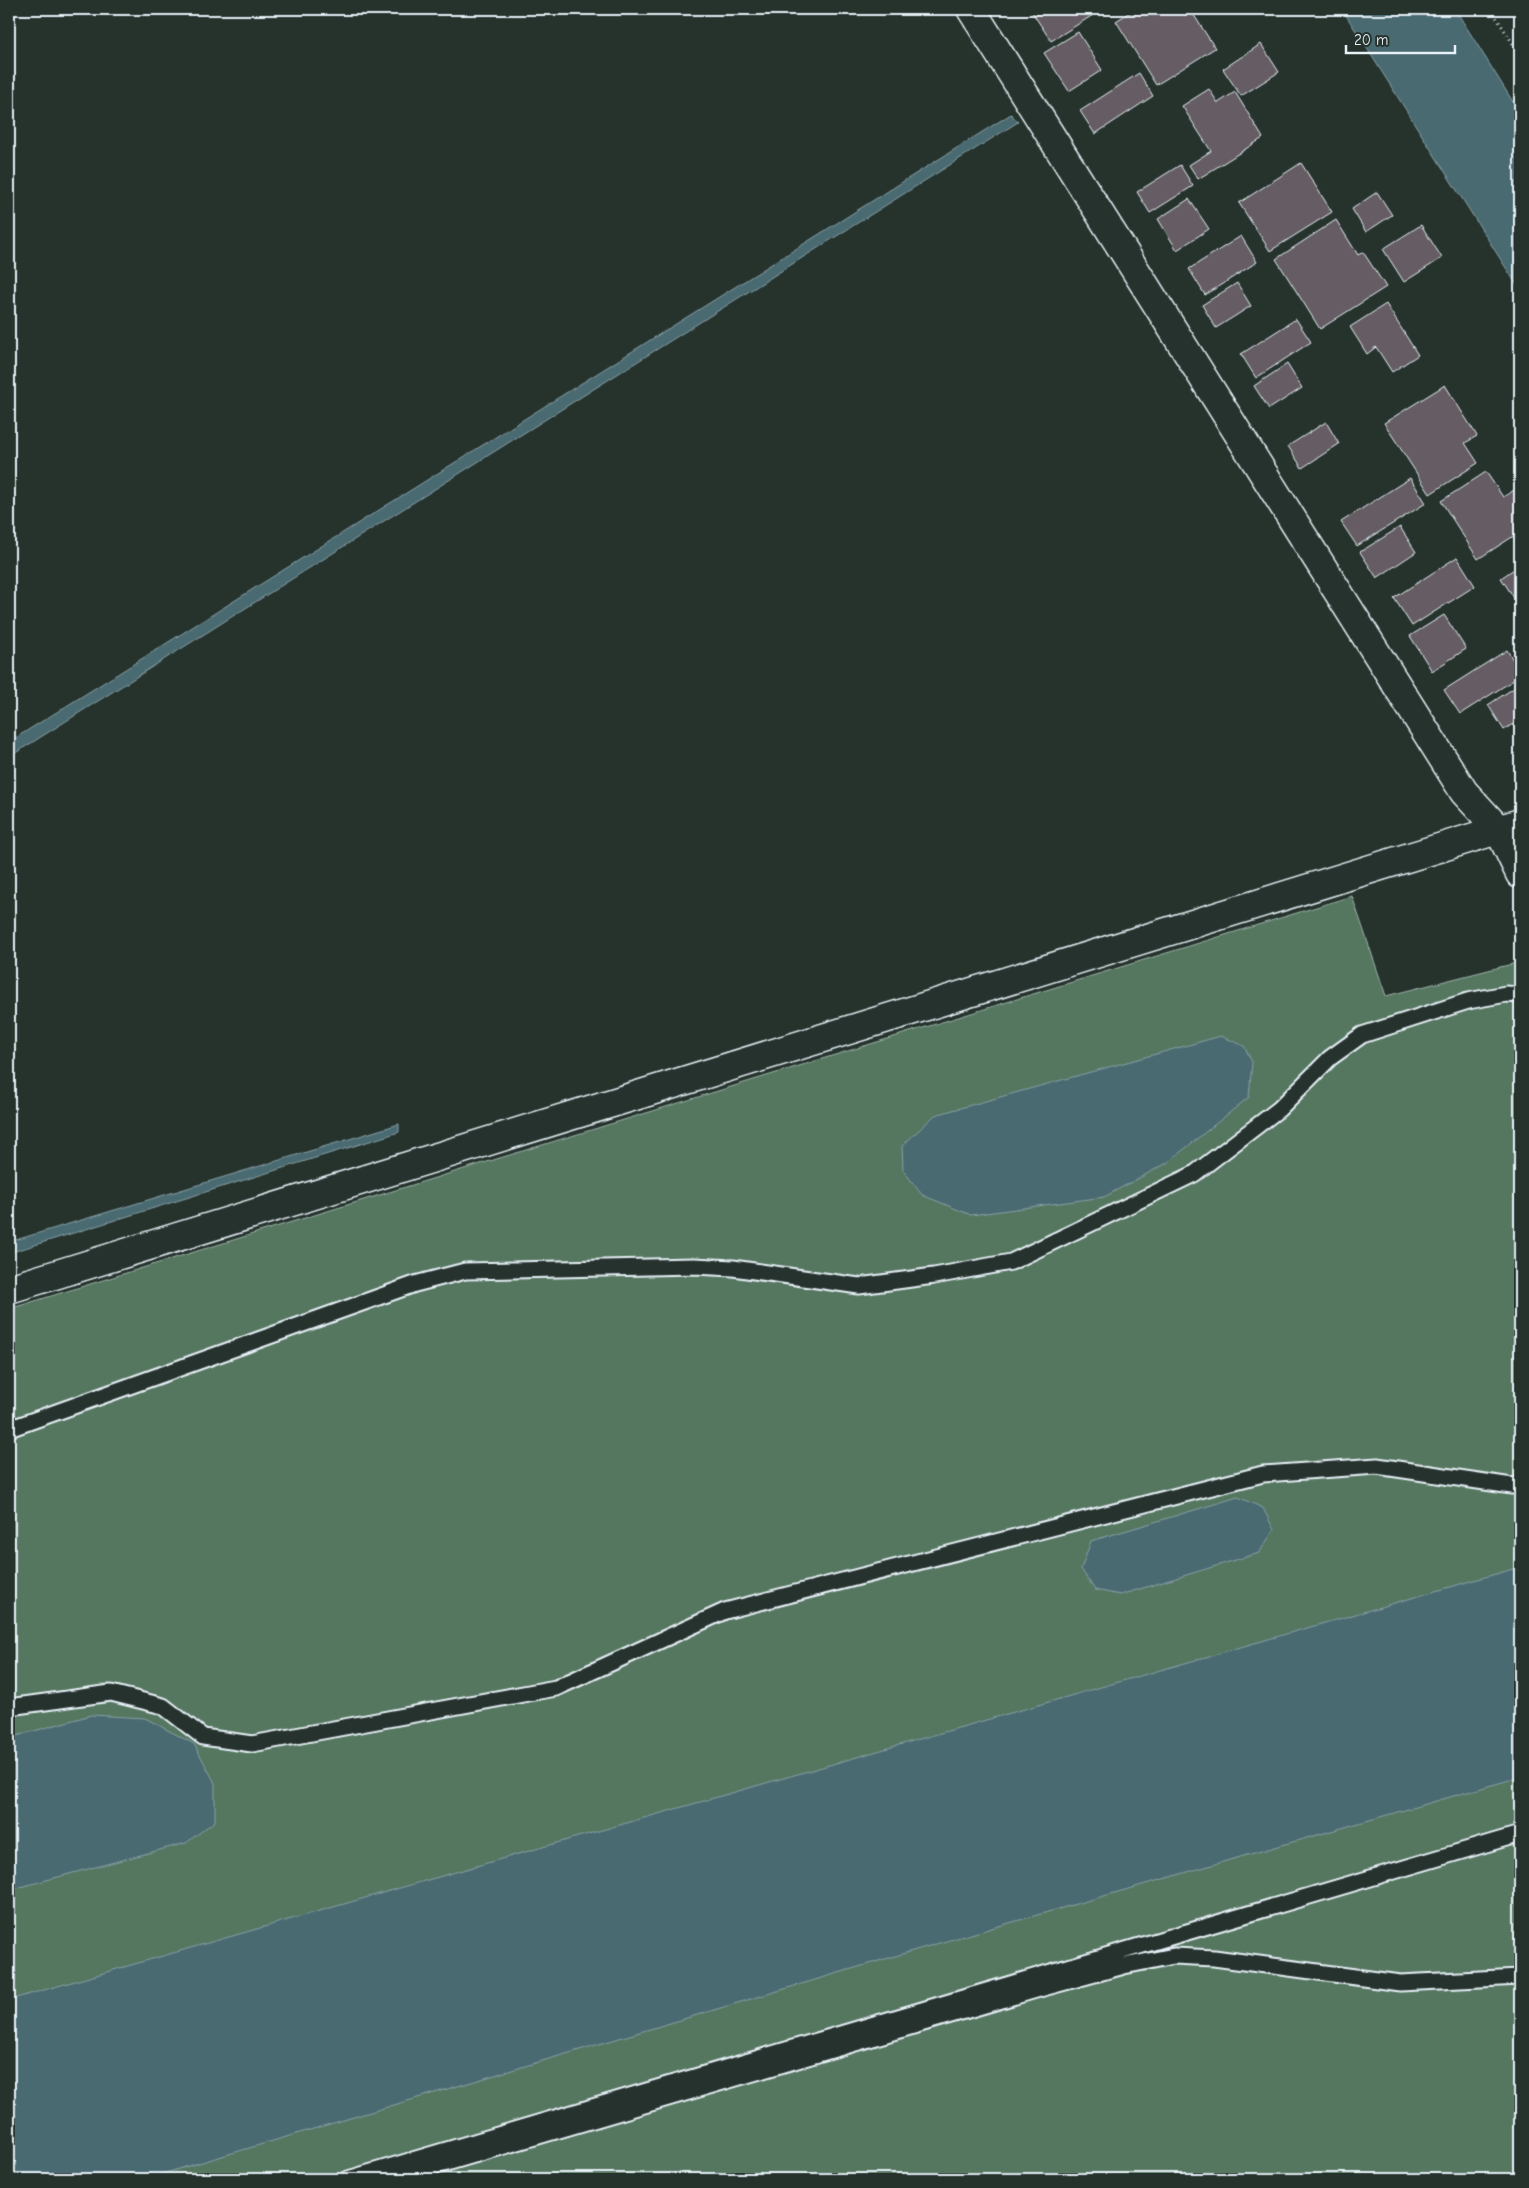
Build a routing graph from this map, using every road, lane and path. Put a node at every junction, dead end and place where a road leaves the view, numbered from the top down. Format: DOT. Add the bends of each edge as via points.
graph roads {
  1 [pos="971,9"];
  2 [pos="1491,9"];
  3 [pos="1520,55"];
  4 [pos="1510,826"];
  5 [pos="1520,874"];
  6 [pos="1520,995"];
  7 [pos="9,1289"];
  8 [pos="9,1429"];
  9 [pos="1520,1484"];
  10 [pos="9,1707"];
  11 [pos="1520,1834"];
  12 [pos="1520,1977"];
  13 [pos="348,2179"];
  14 [pos="392,2179"];
  1 -- 4 [label="street" via="1464,792"];
  2 -- 3 [label="path"];
  4 -- 5 [label="street"];
  4 -- 7 [label="street"];
  6 -- 8 [label="lane" via="1506,994 1468,1001 1362,1035 1330,1058 1279,1110 1194,1174 1011,1262 859,1286 733,1268 684,1266 465,1271 416,1284"];
  9 -- 10 [label="lane" via="1512,1486 1377,1466 1263,1474 725,1611 556,1688 252,1744 203,1737 163,1706 111,1693"];
  11 -- 13 [label="lane"];
  12 -- 14 [label="lane" via="1400,1983 1214,1958 1174,1956 1036,1990"];
}
